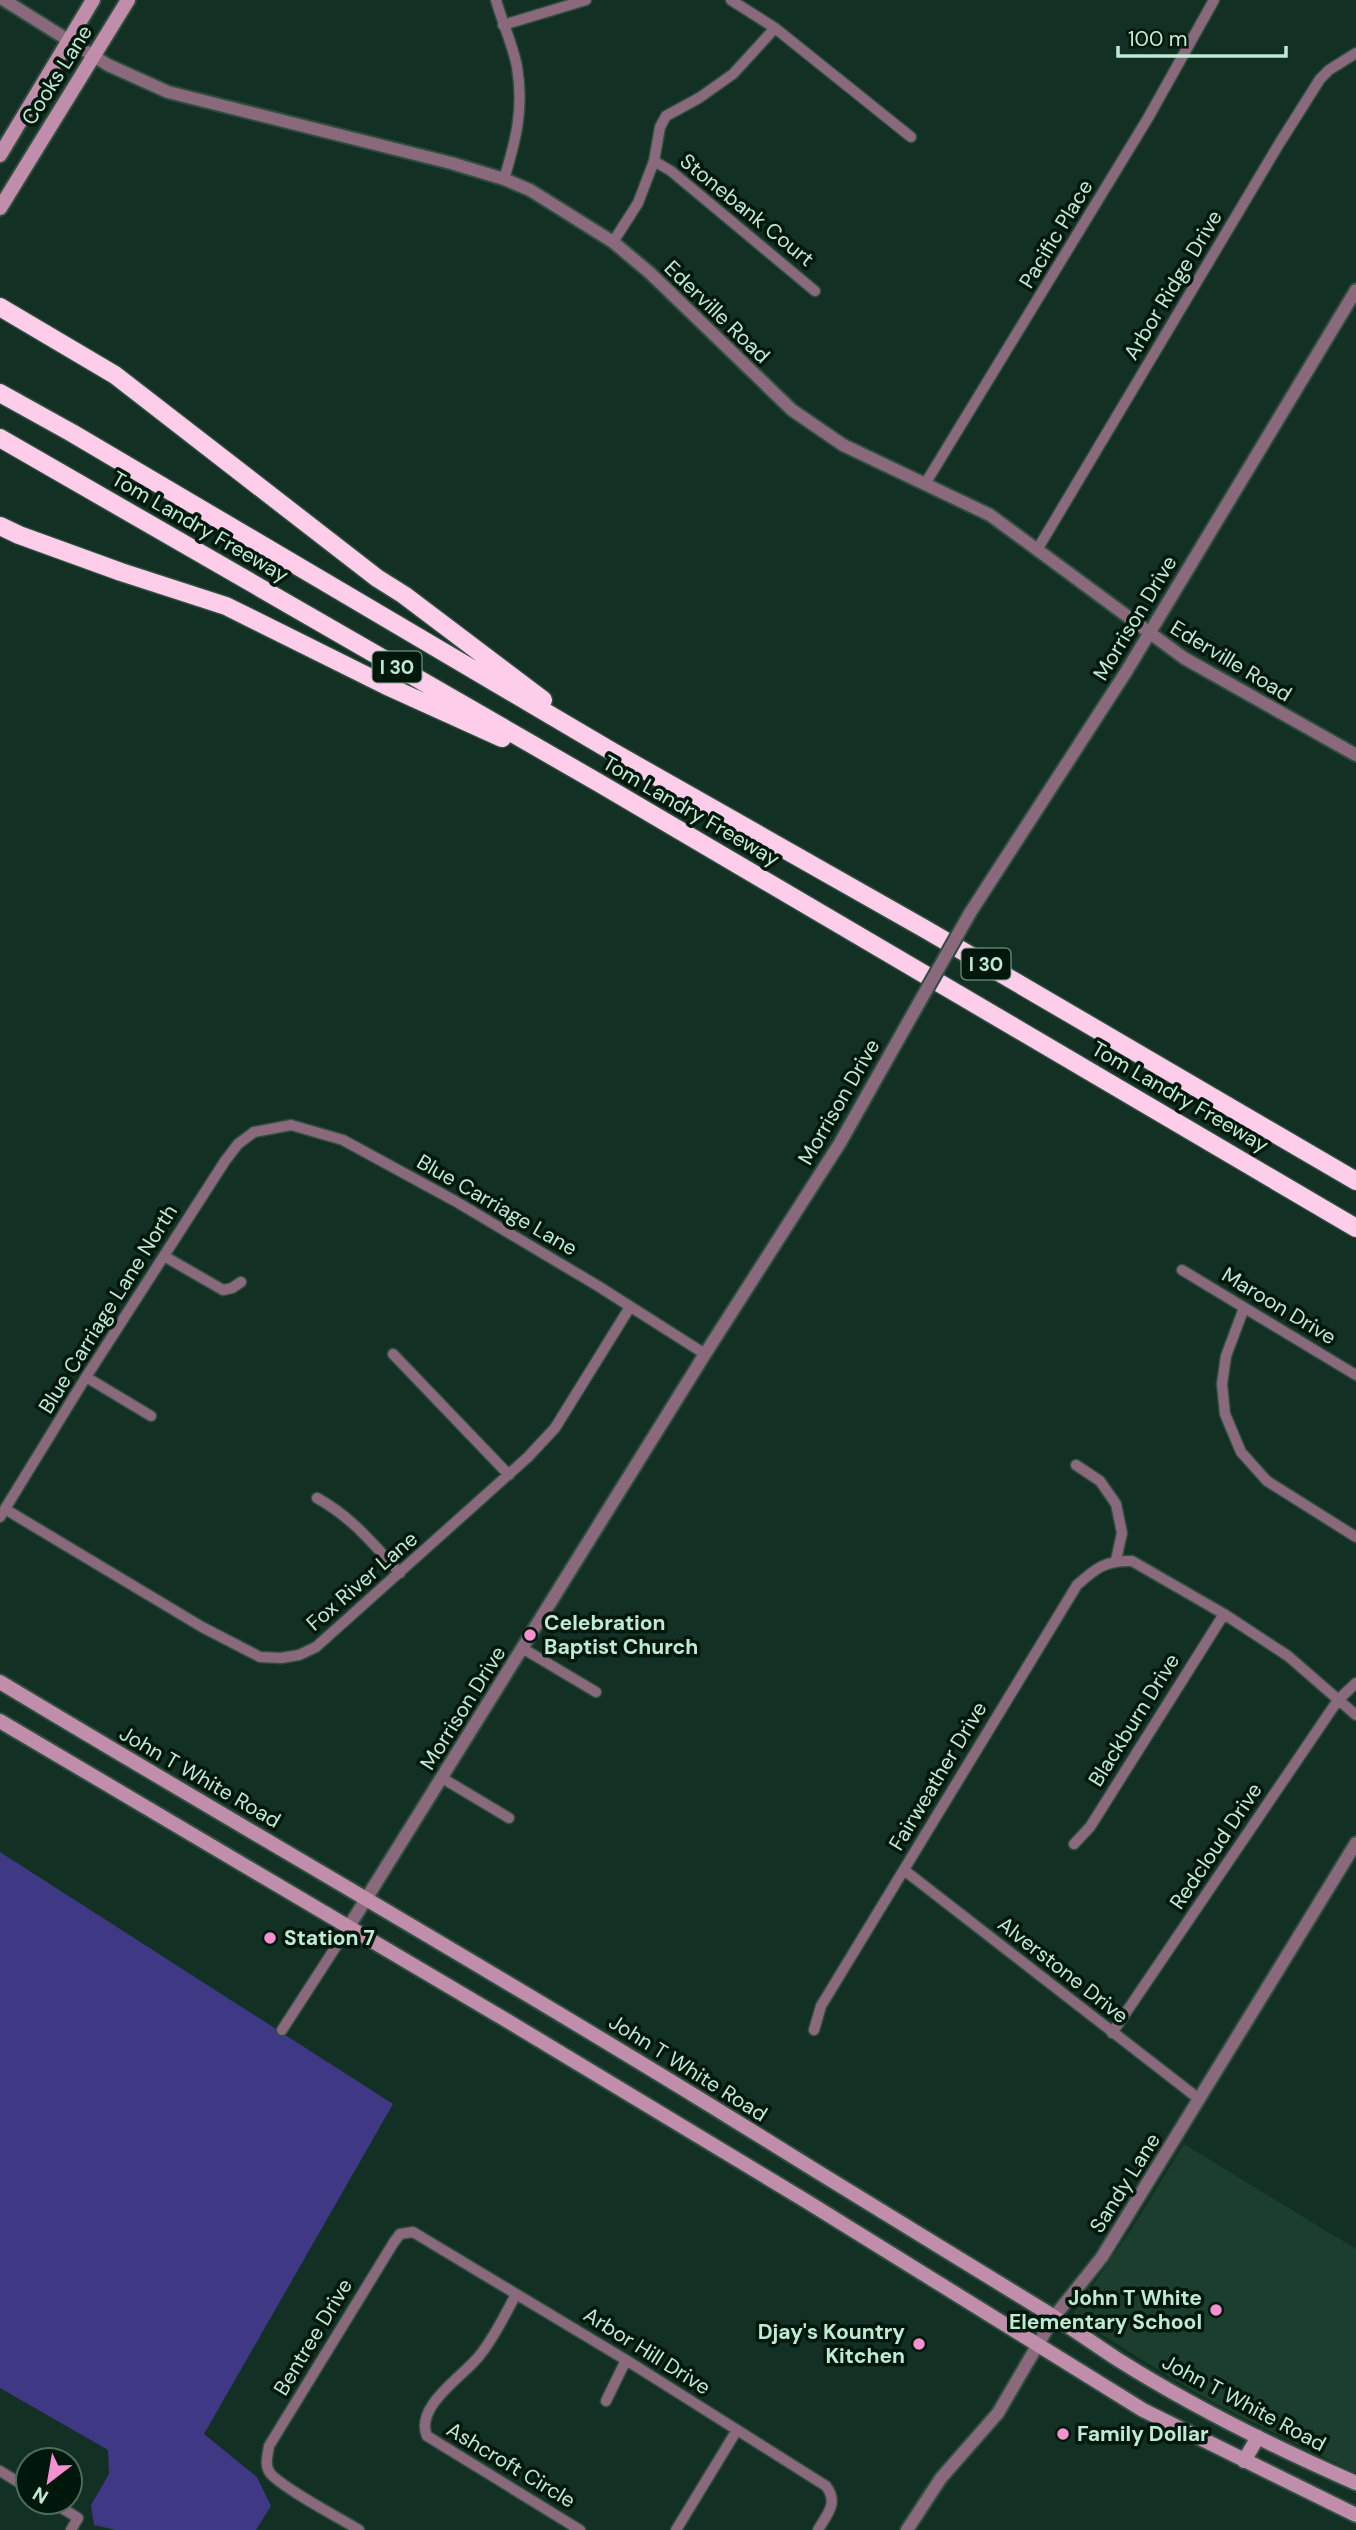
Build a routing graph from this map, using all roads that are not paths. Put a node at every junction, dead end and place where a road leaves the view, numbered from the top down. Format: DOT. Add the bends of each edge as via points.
graph roads {
  1 [pos="4,0"];
  2 [pos="93,0"];
  3 [pos="128,0"];
  4 [pos="496,0"];
  5 [pos="586,0"];
  6 [pos="731,0"];
  7 [pos="1214,0"];
  8 [pos="503,25"];
  9 [pos="775,28"];
  10 [pos="69,41"];
  11 [pos="1356,52"];
  12 [pos="93,56"];
  13 [pos="911,137"];
  14 [pos="0,155"];
  15 [pos="654,161"];
  16 [pos="504,179"];
  17 [pos="0,208"];
  18 [pos="613,242"];
  19 [pos="815,290"];
  20 [pos="1356,290"];
  21 [pos="1,306"];
  22 [pos="0,393"];
  23 [pos="0,438"];
  24 [pos="925,484"];
  25 [pos="0,526"];
  26 [pos="1037,550"];
  27 [pos="1148,633"];
  28 [pos="613,752"];
  29 [pos="1356,755"];
  30 [pos="599,783"];
  31 [pos="258,1132"];
  32 [pos="1356,1181"];
  33 [pos="1356,1228"];
  34 [pos="164,1256"];
  35 [pos="1182,1270"];
  36 [pos="240,1282"];
  37 [pos="630,1307"];
  38 [pos="1244,1308"];
  39 [pos="393,1354"];
  40 [pos="705,1354"];
  41 [pos="1356,1375"];
  42 [pos="86,1377"];
  43 [pos="151,1416"];
  44 [pos="1076,1465"];
  45 [pos="509,1475"];
  46 [pos="317,1498"];
  47 [pos="3,1513"];
  48 [pos="1356,1536"];
  49 [pos="1116,1560"];
  50 [pos="400,1573"];
  51 [pos="1224,1614"];
  52 [pos="522,1648"];
  53 [pos="0,1682"];
  54 [pos="1356,1683"];
  55 [pos="596,1692"];
  56 [pos="1338,1700"];
  57 [pos="1356,1715"];
  58 [pos="0,1721"];
  59 [pos="442,1778"];
  60 [pos="509,1818"];
  61 [pos="1356,1843"];
  62 [pos="1074,1844"];
  63 [pos="904,1870"];
  64 [pos="366,1901"];
  65 [pos="348,1928"];
  66 [pos="282,2030"];
  67 [pos="814,2030"];
  68 [pos="1112,2034"];
  69 [pos="1199,2099"];
  70 [pos="400,2234"];
  71 [pos="516,2294"];
  72 [pos="1054,2317"];
  73 [pos="1037,2343"];
  74 [pos="626,2360"];
  75 [pos="606,2401"];
  76 [pos="737,2430"];
  77 [pos="1258,2437"];
  78 [pos="1244,2461"];
  79 [pos="1356,2483"];
  80 [pos="1356,2515"];
  81 [pos="75,2516"];
  82 [pos="71,2530"];
  83 [pos="359,2530"];
  84 [pos="580,2530"];
  85 [pos="676,2530"];
  86 [pos="818,2530"];
  87 [pos="907,2530"];
  1 -- 10 [label="street, Ederville Road"];
  2 -- 10 [label="main road, Cooks Lane"];
  3 -- 12 [label="main road, Cooks Lane"];
  4 -- 8 [label="street"];
  5 -- 8 [label="street"];
  6 -- 9 [label="street"];
  7 -- 24 [label="street, Pacific Place" via="1148,118"];
  8 -- 16 [label="street" via="517,66 519,105 517,136"];
  9 -- 13 [label="street"];
  9 -- 15 [label="street" via="733,74 666,116"];
  10 -- 12 [label="street, Ederville Road"];
  10 -- 14 [label="main road, Cooks Lane"];
  11 -- 26 [label="street, Arbor Ridge Drive" via="1320,79"];
  12 -- 16 [label="street, Ederville Road" via="191,100"];
  12 -- 17 [label="main road, Cooks Lane"];
  15 -- 18 [label="street" via="638,203"];
  15 -- 19 [label="street, Stonebank Court"];
  16 -- 18 [label="street, Ederville Road"];
  18 -- 24 [label="street, Ederville Road" via="792,410 842,445"];
  20 -- 27 [label="street, Morrison Drive"];
  21 -- 28 [label="highway" via="115,375 377,579"];
  22 -- 28 [label="highway, Tom Landry Freeway / I 30"];
  23 -- 30 [label="highway, Tom Landry Freeway / I 30"];
  24 -- 26 [label="street, Ederville Road" via="990,515"];
  25 -- 30 [label="highway" via="226,606"];
  26 -- 27 [label="street, Ederville Road"];
  27 -- 29 [label="street, Ederville Road"];
  27 -- 40 [label="street, Morrison Drive, bridge" via="970,913 840,1143"];
  28 -- 32 [label="highway, Tom Landry Freeway / I 30"];
  30 -- 33 [label="highway, Tom Landry Freeway / I 30"];
  31 -- 34 [label="street, Blue Carriage Lane North" via="239,1144 225,1161"];
  31 -- 37 [label="street, Blue Carriage Lane" via="291,1125 343,1140 455,1201"];
  34 -- 36 [label="street" via="223,1290"];
  34 -- 42 [label="street, Blue Carriage Lane North"];
  35 -- 38 [label="street, Maroon Drive"];
  37 -- 40 [label="street, Blue Carriage Lane"];
  37 -- 45 [label="street, Fox River Lane" via="555,1428"];
  38 -- 41 [label="street, Maroon Drive"];
  38 -- 48 [label="street" via="1226,1356 1222,1384 1224,1414 1241,1452 1267,1481"];
  39 -- 45 [label="street"];
  40 -- 52 [label="street, Morrison Drive"];
  42 -- 43 [label="street"];
  42 -- 47 [label="street, Blue Carriage Lane North"];
  44 -- 49 [label="street" via="1100,1481 1116,1504 1122,1532"];
  45 -- 50 [label="street, Fox River Lane"];
  46 -- 50 [label="street" via="353,1521"];
  47 -- 50 [label="street, Fox River Lane" via="260,1657 299,1655 316,1647"];
  49 -- 51 [label="street" via="1132,1561"];
  49 -- 63 [label="street, Fairweather Drive" via="1095,1569 1077,1585"];
  51 -- 56 [label="street" via="1288,1656"];
  51 -- 62 [label="street, Blackburn Drive" via="1090,1827"];
  52 -- 55 [label="street"];
  52 -- 59 [label="street, Morrison Drive"];
  53 -- 64 [label="main road, John T White Road"];
  54 -- 56 [label="street, Redcloud Drive"];
  56 -- 57 [label="street"];
  56 -- 68 [label="street, Redcloud Drive"];
  58 -- 65 [label="main road"];
  59 -- 60 [label="street"];
  59 -- 64 [label="street, Morrison Drive"];
  61 -- 69 [label="street, Sandy Lane"];
  63 -- 67 [label="street, Fairweather Drive" via="821,2006"];
  63 -- 68 [label="street, Alverstone Drive"];
  64 -- 65 [label="street, Morrison Drive"];
  64 -- 72 [label="main road, John T White Road" via="531,1996"];
  65 -- 66 [label="street"];
  65 -- 73 [label="main road"];
  68 -- 69 [label="street, Alverstone Drive"];
  69 -- 72 [label="street, Sandy Lane" via="1102,2257"];
  70 -- 71 [label="street, Arbor Hill Drive" via="413,2232"];
  70 -- 83 [label="street, Bentree Drive" via="270,2446 266,2463 283,2483"];
  71 -- 74 [label="street, Arbor Hill Drive"];
  71 -- 84 [label="street, Ashcroft Circle" via="479,2357 444,2389 425,2418 424,2430"];
  72 -- 73 [label="street, Sandy Lane"];
  72 -- 77 [label="main road, John T White Road" via="1119,2360"];
  73 -- 78 [label="main road" via="1143,2410"];
  73 -- 87 [label="street, Sandy Lane" via="998,2413 941,2478"];
  74 -- 75 [label="street"];
  74 -- 76 [label="street, Arbor Hill Drive"];
  76 -- 85 [label="street"];
  76 -- 86 [label="street, Arbor Hill Drive" via="826,2486 833,2504"];
  77 -- 78 [label="main road"];
  77 -- 79 [label="main road, John T White Road"];
  78 -- 80 [label="main road"];
  81 -- 82 [label="street" via="78,2518"];
}
